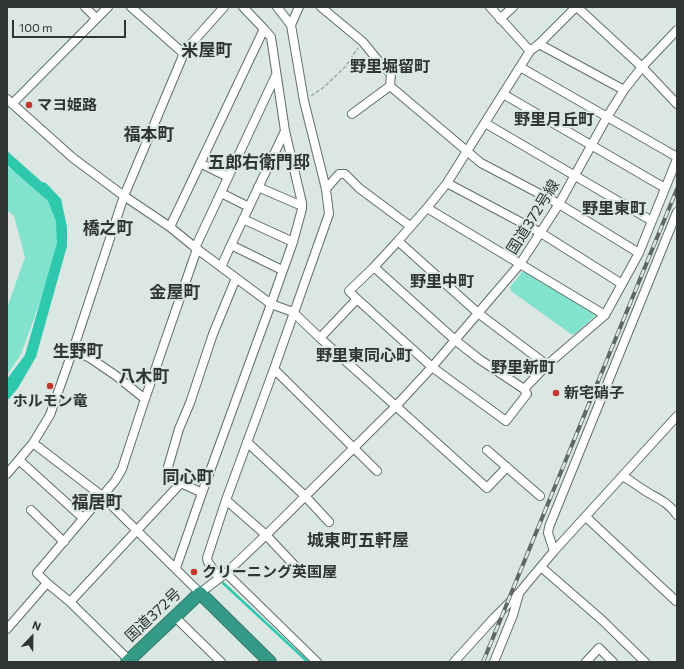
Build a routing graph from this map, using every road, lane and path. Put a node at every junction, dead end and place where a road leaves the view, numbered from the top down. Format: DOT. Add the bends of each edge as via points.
graph roads {
  1 [pos="86,7"];
  2 [pos="108,7"];
  3 [pos="131,7"];
  4 [pos="224,7"];
  5 [pos="243,7"];
  6 [pos="277,7"];
  7 [pos="299,7"];
  8 [pos="321,7"];
  9 [pos="490,7"];
  10 [pos="513,7"];
  11 [pos="577,7"];
  12 [pos="96,18"];
  13 [pos="500,19"];
  14 [pos="291,25"];
  15 [pos="264,29"];
  16 [pos="677,30"];
  17 [pos="363,42"];
  18 [pos="538,44"];
  19 [pos="530,51"];
  20 [pos="184,53"];
  21 [pos="520,67"];
  22 [pos="642,67"];
  23 [pos="276,74"];
  24 [pos="390,86"];
  25 [pos="624,90"];
  26 [pos="503,94"];
  27 [pos="10,101"];
  28 [pos="304,101"];
  29 [pos="677,104"];
  30 [pos="352,114"];
  31 [pos="607,117"];
  32 [pos="485,123"];
  33 [pos="285,131"];
  34 [pos="592,146"];
  35 [pos="467,150"];
  36 [pos="677,158"];
  37 [pos="200,163"];
  38 [pos="574,175"];
  39 [pos="228,177"];
  40 [pos="447,183"];
  41 [pos="258,187"];
  42 [pos="665,188"];
  43 [pos="326,189"];
  44 [pos="221,193"];
  45 [pos="124,196"];
  46 [pos="558,204"];
  47 [pos="302,206"];
  48 [pos="249,207"];
  49 [pos="427,208"];
  50 [pos="677,212"];
  51 [pos="243,219"];
  52 [pos="652,221"];
  53 [pos="410,226"];
  54 [pos="170,227"];
  55 [pos="541,233"];
  56 [pos="398,240"];
  57 [pos="293,242"];
  58 [pos="231,245"];
  59 [pos="196,249"];
  60 [pos="639,253"];
  61 [pos="520,264"];
  62 [pos="221,267"];
  63 [pos="374,267"];
  64 [pos="282,270"];
  65 [pos="236,278"];
  66 [pos="622,284"];
  67 [pos="357,300"];
  68 [pos="272,304"];
  69 [pos="293,312"];
  70 [pos="478,313"];
  71 [pos="605,315"];
  72 [pos="320,338"];
  73 [pos="455,340"];
  74 [pos="73,350"];
  75 [pos="547,365"];
  76 [pos="432,367"];
  77 [pos="274,368"];
  78 [pos="524,389"];
  79 [pos="145,399"];
  80 [pos="396,406"];
  81 [pos="677,416"];
  82 [pos="247,442"];
  83 [pos="33,443"];
  84 [pos="353,448"];
  85 [pos="488,450"];
  86 [pos="19,460"];
  87 [pos="507,467"];
  88 [pos="377,471"];
  89 [pos="7,474"];
  90 [pos="623,476"];
  91 [pos="181,482"];
  92 [pos="202,493"];
  93 [pos="102,496"];
  94 [pos="305,496"];
  95 [pos="540,496"];
  96 [pos="226,500"];
  97 [pos="31,510"];
  98 [pos="677,515"];
  99 [pos="586,517"];
  100 [pos="83,518"];
  101 [pos="329,522"];
  102 [pos="137,531"];
  103 [pos="266,535"];
  104 [pos="64,542"];
  105 [pos="554,551"];
  106 [pos="296,566"];
  107 [pos="541,567"];
  108 [pos="176,568"];
  109 [pos="222,575"];
  110 [pos="47,582"];
  111 [pos="200,593"];
  112 [pos="519,593"];
  113 [pos="677,600"];
  114 [pos="70,602"];
  115 [pos="175,617"];
  116 [pos="7,628"];
  117 [pos="128,661"];
  118 [pos="267,661"];
  119 [pos="221,662"];
  120 [pos="317,662"];
  121 [pos="454,662"];
  122 [pos="494,662"];
  123 [pos="586,662"];
  124 [pos="613,662"];
  125 [pos="645,662"];
  1 -- 12 [label="street"];
  2 -- 12 [label="street"];
  3 -- 20 [label="street"];
  4 -- 20 [label="street"];
  5 -- 15 [label="street"];
  6 -- 14 [label="street"];
  7 -- 14 [label="street"];
  8 -- 17 [label="street"];
  9 -- 13 [label="street"];
  10 -- 13 [label="street"];
  11 -- 18 [label="street"];
  11 -- 22 [label="street"];
  12 -- 27 [label="street"];
  13 -- 19 [label="street"];
  14 -- 28 [label="street"];
  15 -- 23 [label="street" via="271,37"];
  15 -- 37 [label="street"];
  16 -- 22 [label="street, 国道372号線"];
  17 -- 24 [label="street" via="391,74"];
  17 -- 28 [label="path" via="345,67 324,88"];
  18 -- 19 [label="street"];
  18 -- 25 [label="street"];
  19 -- 21 [label="street"];
  20 -- 45 [label="street"];
  21 -- 26 [label="street"];
  21 -- 31 [label="street"];
  22 -- 25 [label="street, 国道372号線"];
  22 -- 29 [label="street"];
  23 -- 33 [label="street"];
  23 -- 39 [label="street"];
  24 -- 30 [label="street"];
  24 -- 35 [label="street"];
  25 -- 31 [label="street, 国道372号線"];
  26 -- 32 [label="street"];
  26 -- 34 [label="street"];
  27 -- 45 [label="street" via="73,158"];
  28 -- 43 [label="street"];
  31 -- 34 [label="street, 国道372号線"];
  31 -- 36 [label="street"];
  32 -- 35 [label="street"];
  32 -- 38 [label="street"];
  33 -- 41 [label="street"];
  33 -- 47 [label="street"];
  34 -- 38 [label="street, 国道372号線"];
  34 -- 42 [label="street"];
  35 -- 40 [label="street"];
  35 -- 46 [label="street" via="481,163"];
  36 -- 42 [label="street"];
  37 -- 39 [label="street"];
  37 -- 54 [label="street"];
  38 -- 46 [label="street, 国道372号線"];
  38 -- 52 [label="street"];
  39 -- 44 [label="street"];
  40 -- 49 [label="street"];
  40 -- 55 [label="street"];
  41 -- 47 [label="street"];
  41 -- 48 [label="street"];
  42 -- 52 [label="street"];
  43 -- 53 [label="street" via="339,174 345,174 359,188"];
  43 -- 69 [label="street" via="329,214"];
  44 -- 48 [label="street"];
  44 -- 59 [label="street"];
  45 -- 54 [label="street"];
  45 -- 74 [label="street"];
  46 -- 55 [label="street, 国道372号線"];
  46 -- 60 [label="street"];
  47 -- 57 [label="street"];
  48 -- 51 [label="street"];
  49 -- 53 [label="street"];
  49 -- 61 [label="street"];
  50 -- 105 [label="street" via="549,527"];
  51 -- 57 [label="street"];
  51 -- 58 [label="street"];
  52 -- 60 [label="street"];
  53 -- 56 [label="street"];
  54 -- 59 [label="street"];
  55 -- 61 [label="street, 国道372号線"];
  55 -- 66 [label="street"];
  56 -- 63 [label="street"];
  56 -- 70 [label="street"];
  57 -- 64 [label="street"];
  58 -- 62 [label="street"];
  58 -- 64 [label="street"];
  59 -- 62 [label="street"];
  59 -- 79 [label="street"];
  60 -- 66 [label="street"];
  61 -- 70 [label="street, 国道372号線"];
  61 -- 71 [label="street"];
  62 -- 65 [label="street"];
  63 -- 67 [label="street" via="349,291"];
  63 -- 73 [label="street"];
  64 -- 68 [label="street"];
  65 -- 68 [label="street"];
  65 -- 91 [label="street" via="213,334 168,467 168,475 174,481"];
  66 -- 71 [label="street"];
  67 -- 72 [label="street"];
  67 -- 76 [label="street"];
  68 -- 69 [label="street"];
  68 -- 92 [label="street"];
  69 -- 72 [label="street"];
  69 -- 77 [label="street"];
  70 -- 73 [label="street, 国道372号線"];
  70 -- 75 [label="street"];
  71 -- 75 [label="street"];
  72 -- 80 [label="street"];
  73 -- 76 [label="street, 国道372号線"];
  73 -- 78 [label="street"];
  74 -- 79 [label="street" via="115,374"];
  74 -- 83 [label="street" via="50,415"];
  75 -- 78 [label="street"];
  76 -- 78 [label="street" via="506,422 527,394"];
  76 -- 80 [label="street, 国道372号線"];
  77 -- 82 [label="street"];
  77 -- 84 [label="street"];
  79 -- 93 [label="street" via="122,469"];
  80 -- 84 [label="street, 国道372号線"];
  80 -- 87 [label="street" via="487,488"];
  81 -- 90 [label="street"];
  82 -- 94 [label="street"];
  82 -- 96 [label="street"];
  83 -- 86 [label="street"];
  83 -- 93 [label="street"];
  84 -- 88 [label="street"];
  84 -- 94 [label="street, 国道372号線"];
  85 -- 87 [label="street"];
  86 -- 89 [label="street"];
  86 -- 100 [label="street"];
  87 -- 95 [label="street"];
  90 -- 98 [label="street" via="661,499"];
  90 -- 99 [label="street"];
  91 -- 92 [label="street"];
  91 -- 102 [label="street"];
  92 -- 108 [label="street"];
  93 -- 100 [label="street"];
  93 -- 102 [label="street"];
  94 -- 101 [label="street"];
  94 -- 103 [label="street, 国道372号線"];
  96 -- 103 [label="street"];
  96 -- 109 [label="street" via="207,558"];
  97 -- 104 [label="street"];
  99 -- 105 [label="street"];
  99 -- 113 [label="street"];
  100 -- 104 [label="street"];
  102 -- 108 [label="street"];
  102 -- 114 [label="street"];
  103 -- 106 [label="street"];
  103 -- 109 [label="street, 国道372号線"];
  104 -- 110 [label="street" via="38,573"];
  105 -- 107 [label="street"];
  107 -- 112 [label="street"];
  107 -- 125 [label="street" via="602,620"];
  108 -- 111 [label="street"];
  109 -- 111 [label="street, 国道372号線"];
  109 -- 120 [label="street"];
  110 -- 114 [label="street"];
  110 -- 116 [label="street"];
  111 -- 115 [label="highway, 国道372号"];
  111 -- 118 [label="highway, 国道372号"];
  112 -- 121 [label="street"];
  112 -- 122 [label="street" via="514,615"];
  114 -- 117 [label="street"];
  115 -- 117 [label="highway, 国道372号"];
  115 -- 119 [label="street"];
  123 -- 124 [label="street" via="599,648"];
}
